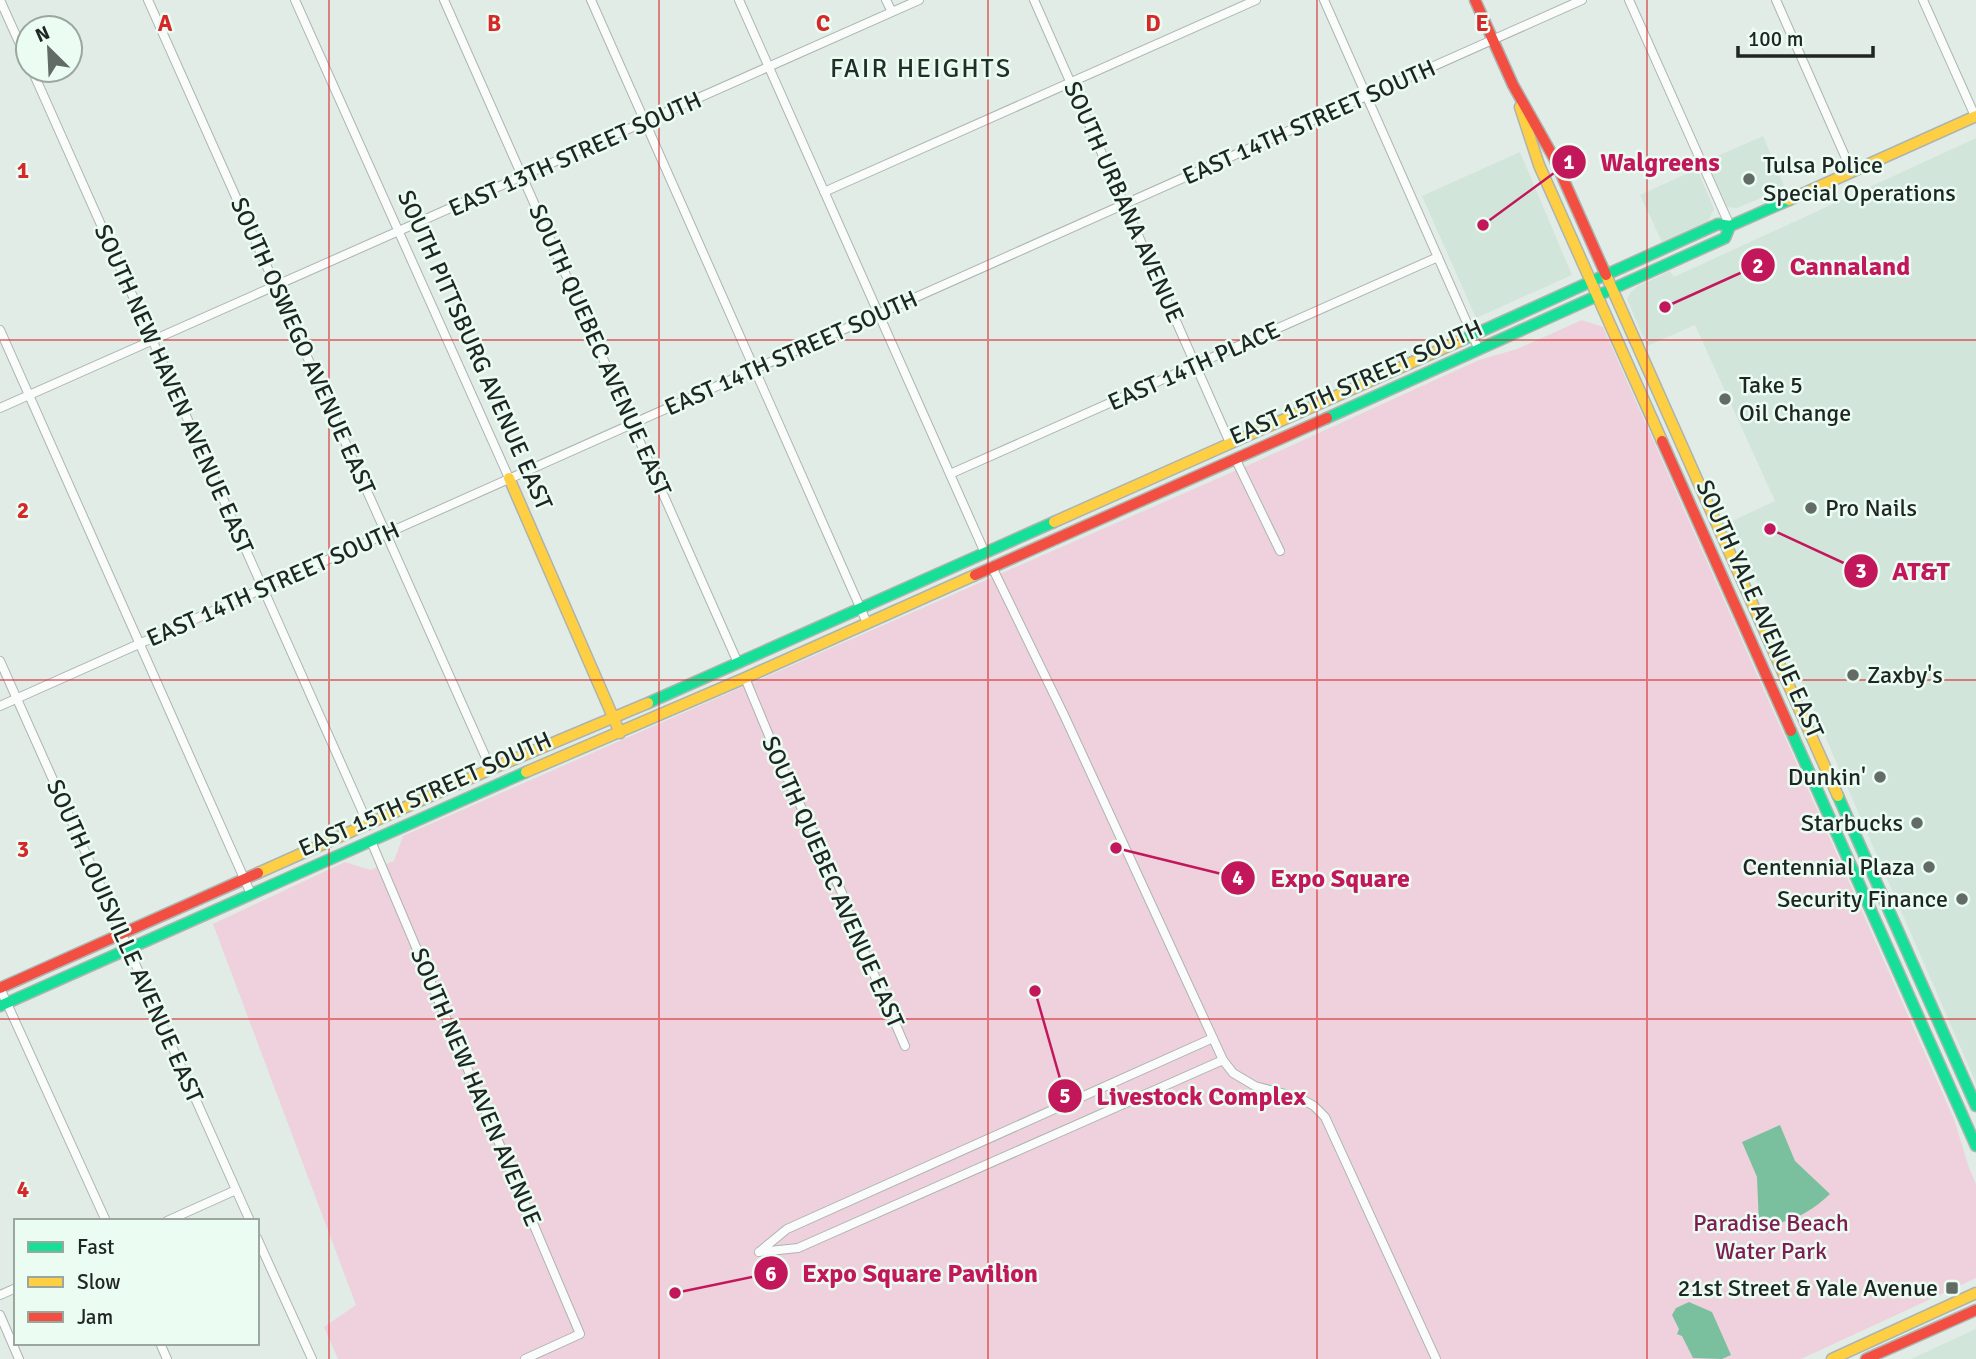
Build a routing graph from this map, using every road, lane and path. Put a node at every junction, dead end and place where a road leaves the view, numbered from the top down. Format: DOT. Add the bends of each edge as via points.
graph roads {
  1 [pos="1,0"];
  2 [pos="148,0"];
  3 [pos="295,0"];
  4 [pos="444,0"];
  5 [pos="591,0"];
  6 [pos="739,0"];
  7 [pos="886,0"];
  8 [pos="919,0"];
  9 [pos="1034,0"];
  10 [pos="1256,0"];
  11 [pos="1324,0"];
  12 [pos="1475,0"];
  13 [pos="1582,0"];
  14 [pos="1629,0"];
  15 [pos="1776,0"];
  16 [pos="1923,0"];
  17 [pos="892,12"];
  18 [pos="14,30"];
  19 [pos="1493,40"];
  20 [pos="769,68"];
  21 [pos="1071,82"];
  22 [pos="38,84"];
  23 [pos="1513,85"];
  24 [pos="1367,96"];
  25 [pos="1975,116"];
  26 [pos="646,122"];
  27 [pos="1554,158"];
  28 [pos="1539,164"];
  29 [pos="1852,173"];
  30 [pos="523,177"];
  31 [pos="824,192"];
  32 [pos="1125,204"];
  33 [pos="1730,226"];
  34 [pos="398,232"];
  35 [pos="1438,257"];
  36 [pos="1607,275"];
  37 [pos="1592,282"];
  38 [pos="276,286"];
  39 [pos="1613,290"];
  40 [pos="1598,297"];
  41 [pos="878,313"];
  42 [pos="0,330"];
  43 [pos="1472,334"];
  44 [pos="153,341"];
  45 [pos="1479,349"];
  46 [pos="1197,365"];
  47 [pos="754,368"];
  48 [pos="29,396"];
  49 [pos="0,408"];
  50 [pos="632,424"];
  51 [pos="1230,443"];
  52 [pos="1235,458"];
  53 [pos="950,474"];
  54 [pos="509,478"];
  55 [pos="1698,478"];
  56 [pos="1682,485"];
  57 [pos="386,534"];
  58 [pos="1280,551"];
  59 [pos="985,553"];
  60 [pos="992,567"];
  61 [pos="263,588"];
  62 [pos="861,608"];
  63 [pos="867,623"];
  64 [pos="140,644"];
  65 [pos="0,661"];
  66 [pos="738,663"];
  67 [pos="1781,665"];
  68 [pos="1765,672"];
  69 [pos="745,678"];
  70 [pos="17,698"];
  71 [pos="0,706"];
  72 [pos="615,718"];
  73 [pos="621,733"];
  74 [pos="491,769"];
  75 [pos="1829,773"];
  76 [pos="1813,780"];
  77 [pos="498,784"];
  78 [pos="368,824"];
  79 [pos="371,841"];
  80 [pos="1866,857"];
  81 [pos="1851,863"];
  82 [pos="245,879"];
  83 [pos="251,894"];
  84 [pos="122,934"];
  85 [pos="129,948"];
  86 [pos="1915,967"];
  87 [pos="1899,974"];
  88 [pos="0,988"];
  89 [pos="6,1006"];
  90 [pos="1213,1038"];
  91 [pos="905,1046"];
  92 [pos="1223,1060"];
  93 [pos="1976,1106"];
  94 [pos="1976,1146"];
  95 [pos="236,1190"];
  96 [pos="105,1219"];
  97 [pos="171,1219"];
  98 [pos="249,1219"];
  99 [pos="259,1242"];
  100 [pos="1976,1293"];
  101 [pos="1976,1310"];
  102 [pos="0,1315"];
  103 [pos="19,1359"];
  104 [pos="312,1359"];
  105 [pos="525,1359"];
  106 [pos="1436,1359"];
  107 [pos="1832,1359"];
  108 [pos="1866,1359"];
  1 -- 18 [label="street"];
  2 -- 38 [label="street, SOUTH OSWEGO AVENUE EAST"];
  3 -- 34 [label="street, SOUTH PITTSBURG AVENUE EAST"];
  4 -- 30 [label="street, SOUTH QUEBEC AVENUE EAST"];
  5 -- 26 [label="street"];
  6 -- 20 [label="street"];
  7 -- 17 [label="street"];
  8 -- 17 [label="street, EAST 13TH STREET SOUTH"];
  9 -- 21 [label="street, SOUTH URBANA AVENUE"];
  10 -- 21 [label="street"];
  11 -- 24 [label="street"];
  12 -- 19 [label="main road, SOUTH YALE AVENUE EAST"];
  13 -- 19 [label="street, EAST 14TH STREET SOUTH"];
  14 -- 33 [label="street"];
  15 -- 29 [label="street"];
  16 -- 25 [label="street"];
  17 -- 20 [label="street, EAST 13TH STREET SOUTH"];
  19 -- 23 [label="main road, SOUTH YALE AVENUE EAST"];
  19 -- 24 [label="street, EAST 14TH STREET SOUTH"];
  20 -- 26 [label="street, EAST 13TH STREET SOUTH"];
  20 -- 31 [label="street"];
  21 -- 31 [label="street"];
  21 -- 32 [label="street, SOUTH URBANA AVENUE"];
  22 -- 44 [label="street, SOUTH NEW HAVEN AVENUE EAST"];
  23 -- 27 [label="main road, SOUTH YALE AVENUE EAST"];
  23 -- 28 [label="main road, SOUTH YALE AVENUE EAST"];
  24 -- 32 [label="street, EAST 14TH STREET SOUTH"];
  24 -- 35 [label="street"];
  25 -- 29 [label="main road, EAST 15TH STREET SOUTH"];
  26 -- 30 [label="street, EAST 13TH STREET SOUTH"];
  26 -- 47 [label="street"];
  27 -- 28 [label="main road"];
  27 -- 36 [label="main road, SOUTH YALE AVENUE EAST"];
  28 -- 37 [label="main road, SOUTH YALE AVENUE EAST"];
  29 -- 33 [label="main road, EAST 15TH STREET SOUTH"];
  30 -- 34 [label="street, EAST 13TH STREET SOUTH"];
  30 -- 50 [label="street, SOUTH QUEBEC AVENUE EAST"];
  31 -- 41 [label="street"];
  32 -- 41 [label="street, EAST 14TH STREET SOUTH"];
  32 -- 46 [label="street, SOUTH URBANA AVENUE"];
  33 -- 36 [label="main road, EAST 15TH STREET SOUTH" via="1718,223"];
  33 -- 39 [label="main road, EAST 15TH STREET SOUTH" via="1724,238"];
  34 -- 38 [label="street, EAST 13TH STREET SOUTH"];
  34 -- 54 [label="street, SOUTH PITTSBURG AVENUE EAST"];
  35 -- 43 [label="street"];
  35 -- 46 [label="street, EAST 14TH PLACE"];
  36 -- 37 [label="main road, EAST 15TH STREET SOUTH"];
  36 -- 39 [label="main road, SOUTH YALE AVENUE EAST"];
  37 -- 40 [label="main road, SOUTH YALE AVENUE EAST"];
  37 -- 43 [label="main road, EAST 15TH STREET SOUTH"];
  38 -- 44 [label="street, EAST 13TH STREET SOUTH"];
  38 -- 57 [label="street, SOUTH OSWEGO AVENUE EAST"];
  39 -- 40 [label="main road, EAST 15TH STREET SOUTH"];
  39 -- 55 [label="main road, SOUTH YALE AVENUE EAST"];
  40 -- 45 [label="main road, EAST 15TH STREET SOUTH"];
  40 -- 56 [label="main road, SOUTH YALE AVENUE EAST"];
  41 -- 47 [label="street, EAST 14TH STREET SOUTH"];
  41 -- 53 [label="street"];
  42 -- 48 [label="street"];
  43 -- 45 [label="street"];
  43 -- 51 [label="main road, EAST 15TH STREET SOUTH"];
  44 -- 48 [label="street, EAST 13TH STREET SOUTH"];
  44 -- 61 [label="street, SOUTH NEW HAVEN AVENUE EAST"];
  45 -- 52 [label="main road, EAST 15TH STREET SOUTH"];
  46 -- 51 [label="street, SOUTH URBANA AVENUE"];
  46 -- 53 [label="street, EAST 14TH PLACE"];
  47 -- 50 [label="street, EAST 14TH STREET SOUTH"];
  47 -- 62 [label="street"];
  48 -- 49 [label="street, EAST 13TH STREET SOUTH"];
  48 -- 64 [label="street"];
  50 -- 54 [label="street, EAST 14TH STREET SOUTH"];
  50 -- 66 [label="street, SOUTH QUEBEC AVENUE EAST"];
  51 -- 52 [label="main road"];
  51 -- 59 [label="main road, EAST 15TH STREET SOUTH"];
  52 -- 58 [label="street"];
  52 -- 60 [label="main road, EAST 15TH STREET SOUTH"];
  53 -- 59 [label="street"];
  54 -- 57 [label="street, EAST 14TH STREET SOUTH"];
  54 -- 72 [label="main road, SOUTH PITTSBURG AVENUE EAST"];
  55 -- 56 [label="main road"];
  55 -- 67 [label="main road, SOUTH YALE AVENUE EAST"];
  56 -- 68 [label="main road, SOUTH YALE AVENUE EAST"];
  57 -- 61 [label="street, EAST 14TH STREET SOUTH"];
  57 -- 74 [label="street, SOUTH OSWEGO AVENUE EAST"];
  59 -- 60 [label="main road"];
  59 -- 62 [label="main road, EAST 15TH STREET SOUTH"];
  60 -- 63 [label="main road, EAST 15TH STREET SOUTH"];
  60 -- 90 [label="street"];
  61 -- 64 [label="street, EAST 14TH STREET SOUTH"];
  61 -- 78 [label="street, SOUTH NEW HAVEN AVENUE EAST"];
  62 -- 63 [label="street"];
  62 -- 66 [label="main road, EAST 15TH STREET SOUTH"];
  63 -- 69 [label="main road, EAST 15TH STREET SOUTH"];
  64 -- 70 [label="street, EAST 14TH STREET SOUTH"];
  64 -- 82 [label="street"];
  65 -- 70 [label="street, SOUTH LOUISVILLE AVENUE EAST"];
  66 -- 69 [label="main road"];
  66 -- 72 [label="main road, EAST 15TH STREET SOUTH"];
  67 -- 68 [label="main road"];
  67 -- 75 [label="main road, SOUTH YALE AVENUE EAST"];
  68 -- 76 [label="main road, SOUTH YALE AVENUE EAST"];
  69 -- 73 [label="main road, EAST 15TH STREET SOUTH"];
  69 -- 91 [label="street, SOUTH QUEBEC AVENUE EAST"];
  70 -- 71 [label="street, EAST 14TH STREET SOUTH"];
  70 -- 84 [label="street, SOUTH LOUISVILLE AVENUE EAST"];
  72 -- 73 [label="main road, SOUTH PITTSBURG AVENUE EAST"];
  72 -- 74 [label="main road, EAST 15TH STREET SOUTH"];
  73 -- 77 [label="main road, EAST 15TH STREET SOUTH"];
  74 -- 77 [label="main road"];
  74 -- 78 [label="main road, EAST 15TH STREET SOUTH"];
  75 -- 76 [label="main road"];
  75 -- 80 [label="main road, SOUTH YALE AVENUE EAST"];
  76 -- 81 [label="main road, SOUTH YALE AVENUE EAST"];
  77 -- 79 [label="main road, EAST 15TH STREET SOUTH"];
  78 -- 79 [label="main road"];
  78 -- 82 [label="main road, EAST 15TH STREET SOUTH"];
  79 -- 83 [label="main road, EAST 15TH STREET SOUTH"];
  79 -- 105 [label="street, SOUTH NEW HAVEN AVENUE" via="580,1334"];
  80 -- 81 [label="main road"];
  80 -- 86 [label="main road, SOUTH YALE AVENUE EAST"];
  81 -- 87 [label="main road, SOUTH YALE AVENUE EAST"];
  82 -- 83 [label="street"];
  82 -- 84 [label="main road, EAST 15TH STREET SOUTH"];
  83 -- 85 [label="main road, EAST 15TH STREET SOUTH"];
  84 -- 85 [label="street, SOUTH LOUISVILLE AVENUE EAST"];
  84 -- 88 [label="main road, EAST 15TH STREET SOUTH"];
  85 -- 89 [label="main road, EAST 15TH STREET SOUTH"];
  85 -- 95 [label="street, SOUTH LOUISVILLE AVENUE EAST"];
  86 -- 87 [label="main road"];
  86 -- 93 [label="main road, SOUTH YALE AVENUE EAST"];
  87 -- 94 [label="main road, SOUTH YALE AVENUE EAST"];
  88 -- 89 [label="street"];
  89 -- 96 [label="street"];
  90 -- 92 [label="street"];
  90 -- 92 [label="street" via="787,1228 759,1252 798,1248"];
  92 -- 106 [label="street" via="1233,1073 1255,1086 1300,1098 1325,1117"];
  95 -- 97 [label="street"];
  95 -- 98 [label="street, SOUTH LOUISVILLE AVENUE EAST"];
  99 -- 104 [label="street"];
  100 -- 107 [label="main road"];
  101 -- 108 [label="main road"];
  102 -- 103 [label="street"];
}
